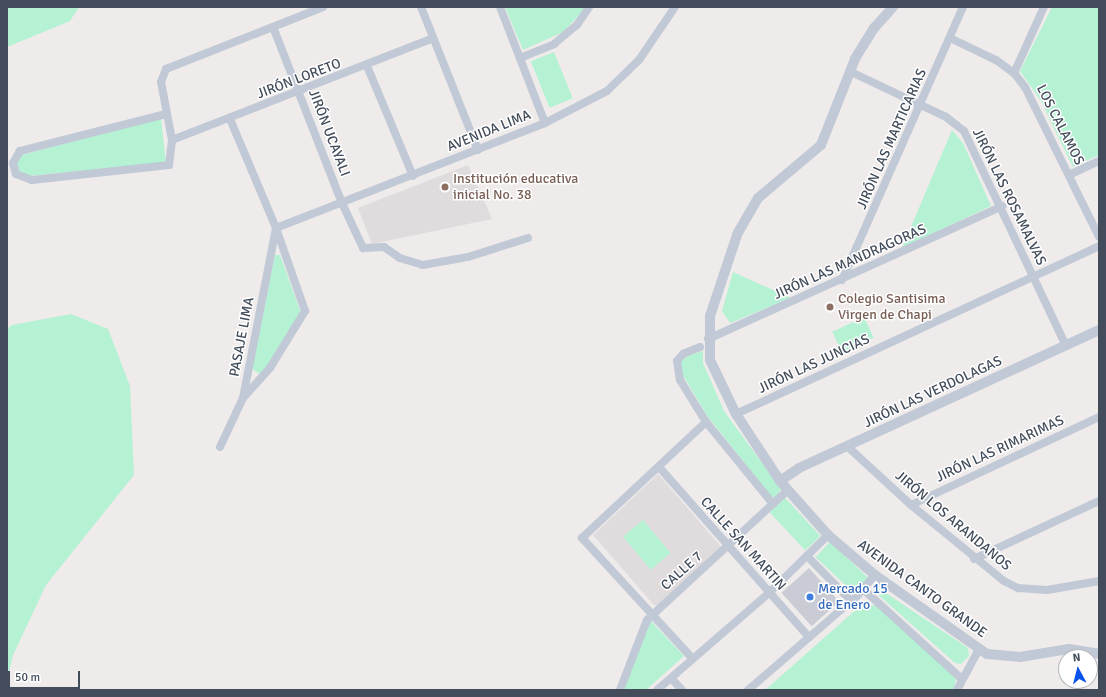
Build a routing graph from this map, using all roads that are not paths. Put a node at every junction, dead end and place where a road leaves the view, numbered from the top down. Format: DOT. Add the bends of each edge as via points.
graph roads {
  1 [pos="323,7"];
  2 [pos="420,7"];
  3 [pos="500,7"];
  4 [pos="589,7"];
  5 [pos="675,7"];
  6 [pos="893,7"];
  7 [pos="963,7"];
  8 [pos="1044,7"];
  9 [pos="273,27"];
  10 [pos="433,38"];
  11 [pos="950,38"];
  12 [pos="520,58"];
  13 [pos="367,66"];
  14 [pos="851,72"];
  15 [pos="1014,73"];
  16 [pos="300,92"];
  17 [pos="922,107"];
  18 [pos="166,114"];
  19 [pos="230,120"];
  20 [pos="545,123"];
  21 [pos="172,140"];
  22 [pos="478,150"];
  23 [pos="1099,161"];
  24 [pos="1070,174"];
  25 [pos="412,176"];
  26 [pos="342,203"];
  27 [pos="1002,206"];
  28 [pos="276,228"];
  29 [pos="1099,237"];
  30 [pos="528,238"];
  31 [pos="1099,246"];
  32 [pos="1034,277"];
  33 [pos="842,280"];
  34 [pos="1099,330"];
  35 [pos="708,339"];
  36 [pos="1066,346"];
  37 [pos="700,347"];
  38 [pos="243,398"];
  39 [pos="736,414"];
  40 [pos="1099,417"];
  41 [pos="706,422"];
  42 [pos="220,447"];
  43 [pos="848,447"];
  44 [pos="659,466"];
  45 [pos="780,481"];
  46 [pos="788,490"];
  47 [pos="1099,501"];
  48 [pos="773,504"];
  49 [pos="911,505"];
  50 [pos="828,535"];
  51 [pos="728,548"];
  52 [pos="807,556"];
  53 [pos="974,559"];
  54 [pos="875,575"];
  55 [pos="1097,580"];
  56 [pos="863,589"];
  57 [pos="769,593"];
  58 [pos="851,601"];
  59 [pos="654,614"];
  60 [pos="809,637"];
  61 [pos="979,649"];
  62 [pos="1099,654"];
  63 [pos="692,658"];
  64 [pos="671,678"];
  65 [pos="962,679"];
  66 [pos="620,690"];
  67 [pos="657,690"];
  68 [pos="682,690"];
  69 [pos="748,690"];
  70 [pos="957,690"];
  1 -- 9 [label="street"];
  2 -- 10 [label="street"];
  3 -- 12 [label="street"];
  4 -- 12 [label="street" via="577,24 554,44"];
  5 -- 20 [label="street, AVENIDA LIMA" via="648,48 619,81 607,91"];
  6 -- 14 [label="street, AVENIDA CANTO GRANDE" via="864,42"];
  7 -- 11 [label="street, JIRÓN LAS MARTICARIAS"];
  8 -- 15 [label="street"];
  9 -- 16 [label="street, JIRÓN UCAYALI"];
  9 -- 18 [label="street" via="166,69 162,74"];
  10 -- 13 [label="street, JIRÓN LORETO"];
  10 -- 22 [label="street"];
  11 -- 15 [label="street, LOS CALAMOS" via="981,52"];
  11 -- 17 [label="street, JIRÓN LAS MARTICARIAS"];
  12 -- 20 [label="street"];
  13 -- 16 [label="street, JIRÓN LORETO"];
  13 -- 25 [label="street"];
  14 -- 17 [label="street, JIRÓN LAS ROSAMALVAS"];
  14 -- 35 [label="street, AVENIDA CANTO GRANDE" via="821,145 758,198 738,232 714,297"];
  15 -- 24 [label="street, LOS CALAMOS" via="1038,107"];
  16 -- 19 [label="street, JIRÓN LORETO"];
  16 -- 26 [label="street, JIRÓN UCAYALI"];
  17 -- 27 [label="street, JIRÓN LAS ROSAMALVAS" via="946,117 964,131"];
  17 -- 33 [label="street, JIRÓN LAS MARTICARIAS"];
  18 -- 21 [label="street"];
  18 -- 21 [label="street" via="20,151 13,163 16,174 32,180 169,165"];
  19 -- 21 [label="street, JIRÓN LORETO"];
  19 -- 28 [label="street"];
  20 -- 22 [label="street, AVENIDA LIMA"];
  22 -- 25 [label="street, AVENIDA LIMA"];
  23 -- 24 [label="street"];
  24 -- 29 [label="street, LOS CALAMOS"];
  25 -- 26 [label="street, AVENIDA LIMA"];
  26 -- 28 [label="street, AVENIDA LIMA"];
  26 -- 30 [label="street, JIRÓN UCAYALI" via="363,248 384,247 400,258 423,264 468,257"];
  27 -- 32 [label="street, JIRÓN LAS ROSAMALVAS"];
  27 -- 33 [label="street, JIRÓN LAS MANDRAGORAS"];
  28 -- 38 [label="street, PASAJE LIMA"];
  28 -- 38 [label="street" via="305,311 270,368"];
  31 -- 32 [label="street, JIRÓN LAS JUNCIAS"];
  32 -- 36 [label="street, JIRÓN LAS ROSAMALVAS"];
  32 -- 39 [label="street, JIRÓN LAS JUNCIAS"];
  33 -- 35 [label="street, JIRÓN LAS MANDRAGORAS"];
  34 -- 36 [label="street, JIRÓN LAS VERDOLAGAS"];
  35 -- 39 [label="street, AVENIDA CANTO GRANDE" via="710,360"];
  36 -- 43 [label="street, JIRÓN LAS VERDOLAGAS"];
  37 -- 41 [label="street" via="680,356 677,368"];
  38 -- 42 [label="street, PASAJE LIMA"];
  39 -- 45 [label="street, AVENIDA CANTO GRANDE"];
  40 -- 49 [label="street, JIRÓN LAS RIMARIMAS"];
  41 -- 44 [label="street"];
  41 -- 48 [label="street"];
  43 -- 45 [label="street, JIRÓN LAS VERDOLAGAS" via="798,468"];
  43 -- 49 [label="street, JIRÓN LOS ARANDANOS"];
  44 -- 51 [label="street, CALLE SAN MARTIN"];
  44 -- 59 [label="street" via="582,538"];
  45 -- 46 [label="street, AVENIDA CANTO GRANDE"];
  46 -- 48 [label="street, CALLE 7"];
  46 -- 50 [label="street, AVENIDA CANTO GRANDE"];
  47 -- 53 [label="street"];
  48 -- 51 [label="street, CALLE 7"];
  49 -- 53 [label="street, JIRÓN LOS ARANDANOS"];
  50 -- 52 [label="street"];
  50 -- 54 [label="street, AVENIDA CANTO GRANDE"];
  51 -- 57 [label="street, CALLE SAN MARTIN"];
  51 -- 59 [label="street, CALLE 7"];
  52 -- 57 [label="street"];
  52 -- 58 [label="street"];
  53 -- 55 [label="street, JIRÓN LOS ARANDANOS" via="1018,588 1047,590"];
  54 -- 56 [label="street"];
  54 -- 61 [label="street, AVENIDA CANTO GRANDE"];
  56 -- 58 [label="street"];
  56 -- 65 [label="street"];
  57 -- 60 [label="street, CALLE SAN MARTIN"];
  57 -- 63 [label="street"];
  58 -- 60 [label="street"];
  59 -- 63 [label="street"];
  59 -- 66 [label="street, CALLE 7" via="647,620"];
  60 -- 69 [label="street"];
  61 -- 62 [label="street, AVENIDA CANTO GRANDE" via="1007,658 1069,649"];
  61 -- 65 [label="street"];
  63 -- 64 [label="street"];
  64 -- 67 [label="street"];
  64 -- 68 [label="street"];
  65 -- 70 [label="street"];
}
